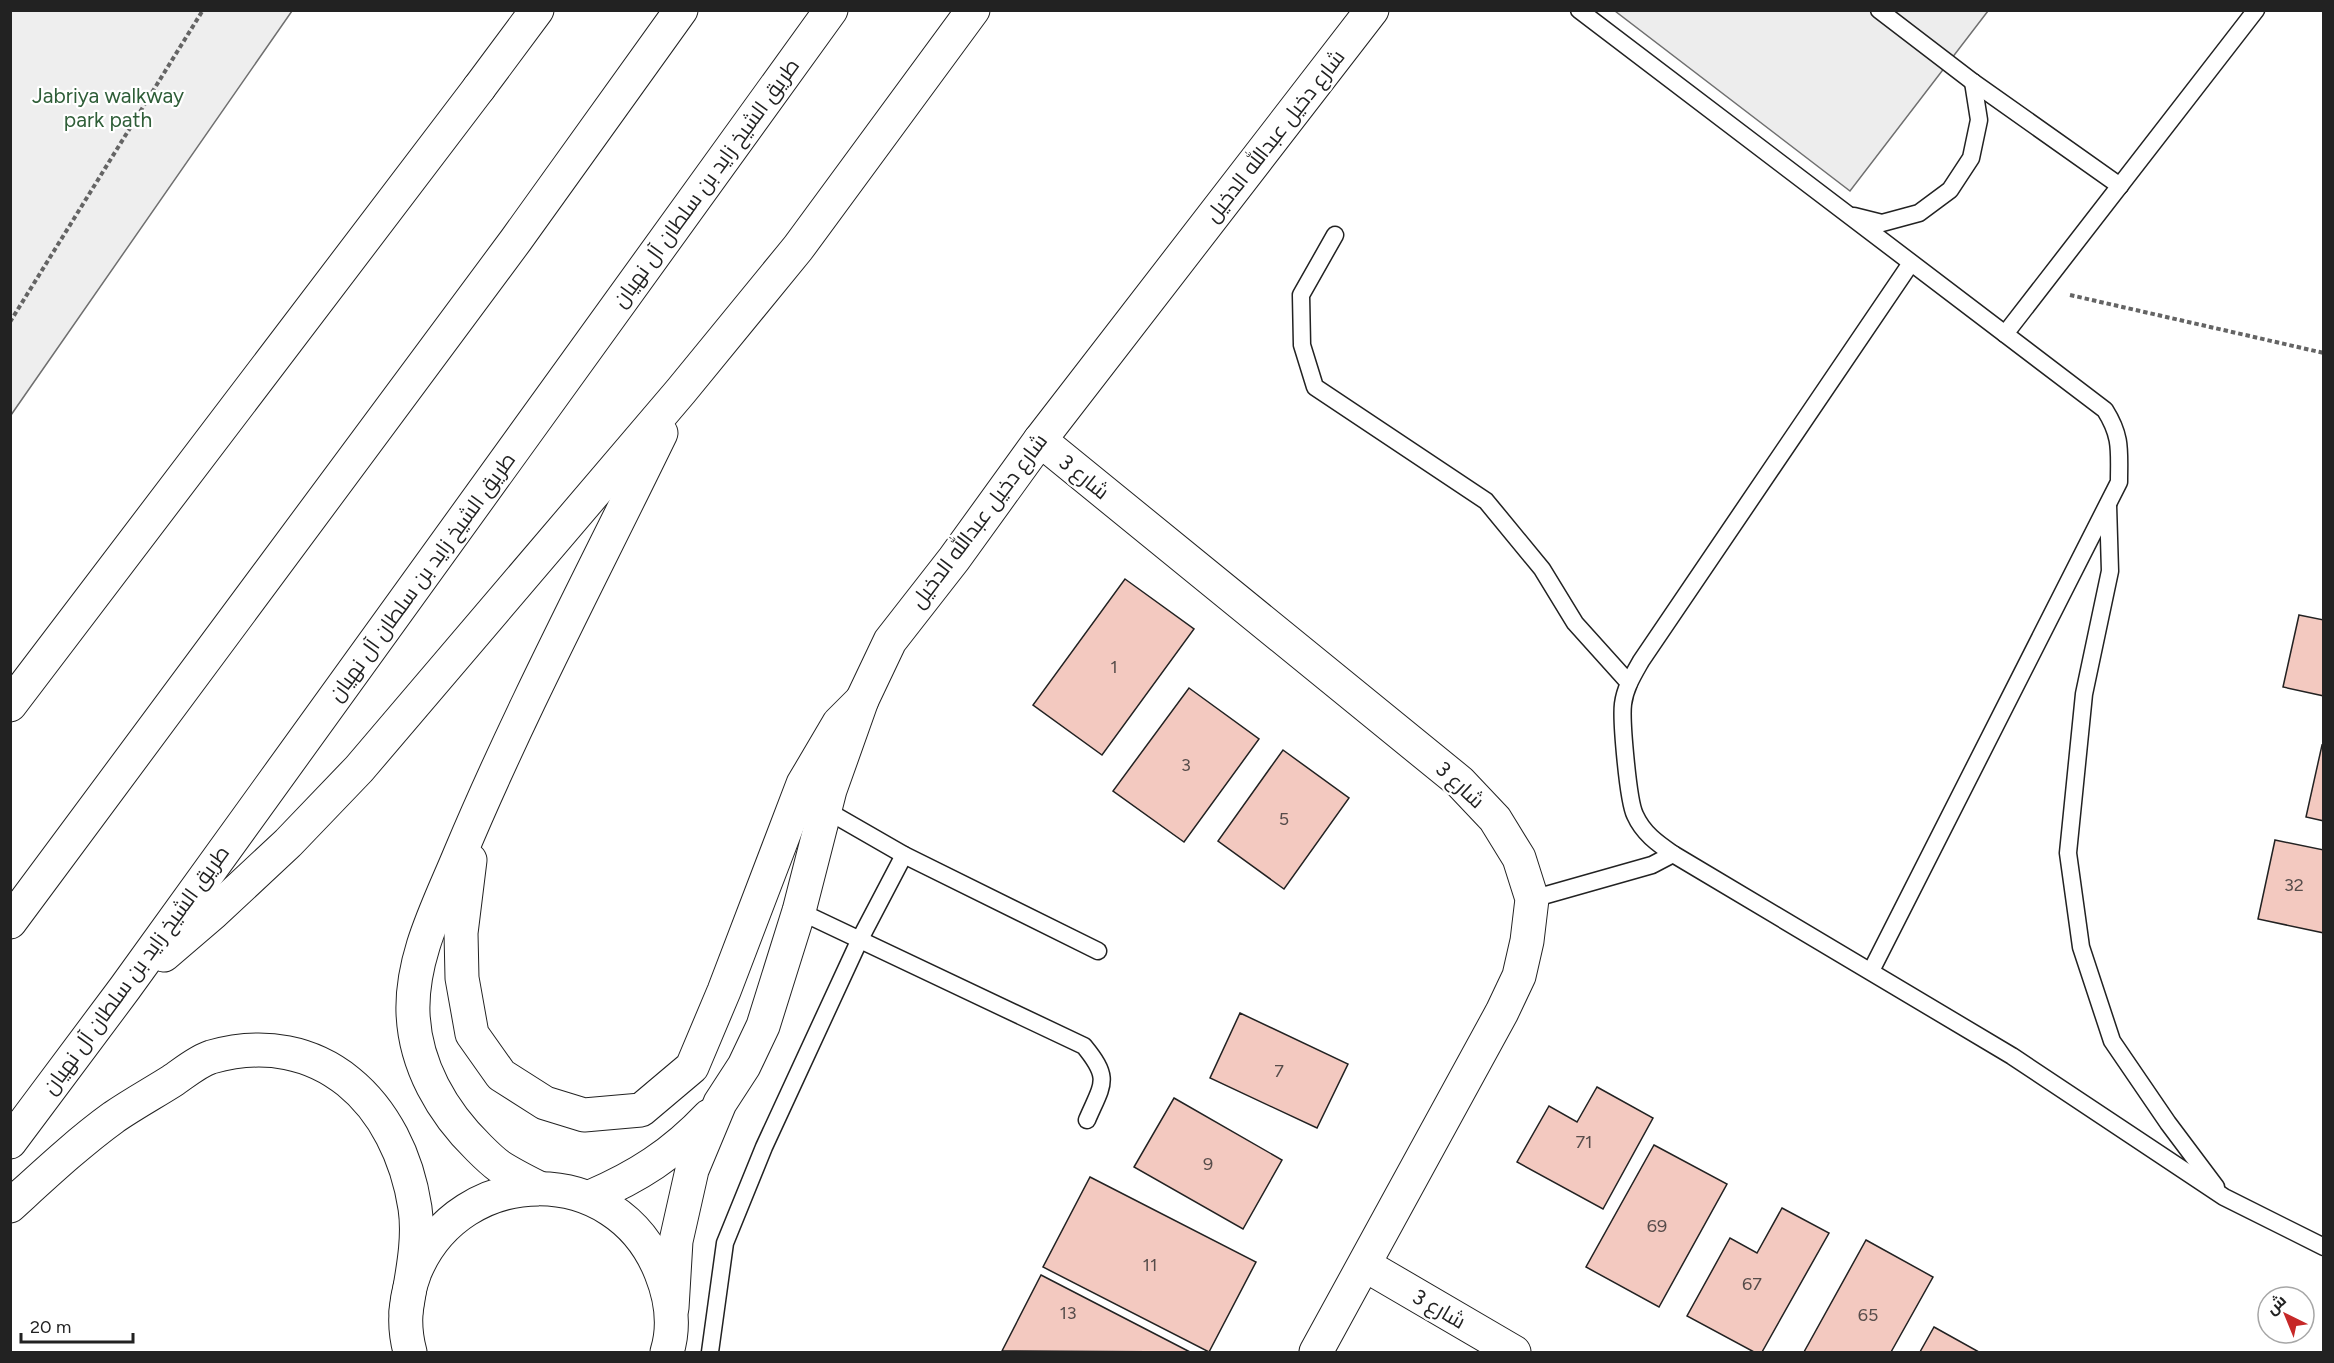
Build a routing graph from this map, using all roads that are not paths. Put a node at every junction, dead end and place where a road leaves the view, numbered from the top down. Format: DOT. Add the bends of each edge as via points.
graph roads {
  1 [pos="525,10"];
  2 [pos="537,10"];
  3 [pos="681,10"];
  4 [pos="831,10"];
  5 [pos="973,10"];
  6 [pos="1372,10"];
  7 [pos="1579,10"];
  8 [pos="1879,10"];
  9 [pos="2256,10"];
  10 [pos="1973,82"];
  11 [pos="478,87"];
  12 [pos="2120,186"];
  13 [pos="1847,214"];
  14 [pos="1335,235"];
  15 [pos="1911,263"];
  16 [pos="2005,334"];
  17 [pos="681,391"];
  18 [pos="1040,440"];
  19 [pos="2108,503"];
  20 [pos="1629,683"];
  21 [pos="862,700"];
  22 [pos="10,705"];
  23 [pos="824,809"];
  24 [pos="474,820"];
  25 [pos="1673,854"];
  26 [pos="904,855"];
  27 [pos="1532,899"];
  28 [pos="799,911"];
  29 [pos="10,922"];
  30 [pos="860,939"];
  31 [pos="1098,951"];
  32 [pos="1871,971"];
  33 [pos="125,988"];
  34 [pos="720,1103"];
  35 [pos="1087,1120"];
  36 [pos="10,1142"];
  37 [pos="538,1188"];
  38 [pos="590,1197"];
  39 [pos="2224,1197"];
  40 [pos="10,1206"];
  41 [pos="2324,1247"];
  42 [pos="1365,1265"];
  43 [pos="406,1312"];
  44 [pos="672,1314"];
  45 [pos="410,1353"];
  46 [pos="667,1353"];
  47 [pos="710,1353"];
  48 [pos="1316,1353"];
  49 [pos="1514,1353"];
  1 -- 11 [label="main road"];
  2 -- 11 [label="main road"];
  3 -- 29 [label="main road" via="509,249"];
  4 -- 33 [label="main road, طريق الشيخ زايد بن سلطان آل نهيان"];
  5 -- 17 [label="main road" via="798,248"];
  6 -- 18 [label="main road, شارع دخيل عبدالله الدخيل"];
  7 -- 13 [label="lane"];
  8 -- 10 [label="lane"];
  9 -- 12 [label="lane"];
  10 -- 12 [label="lane"];
  10 -- 13 [label="lane" via="1979,120 1971,158 1950,190 1919,213 1882,223"];
  11 -- 22 [label="main road"];
  12 -- 16 [label="lane"];
  13 -- 15 [label="lane"];
  14 -- 20 [label="lane" via="1301,295 1302,345 1315,387 1486,501 1542,569 1575,623"];
  15 -- 16 [label="lane"];
  15 -- 20 [label="lane"];
  16 -- 19 [label="lane" via="2105,410 2115,426 2119,482"];
  17 -- 24 [label="main road"];
  17 -- 33 [label="main road" via="359,769 288,843"];
  18 -- 21 [label="main road, شارع دخيل عبدالله الدخيل" via="890,641"];
  18 -- 27 [label="main road, شارع 3" via="1460,782 1495,819 1519,858"];
  19 -- 32 [label="lane"];
  19 -- 39 [label="lane" via="2110,571 2084,694 2068,853 2081,947 2112,1041"];
  20 -- 25 [label="lane" via="1623,705 1630,799 1648,836"];
  21 -- 23 [label="main road, شارع دخيل عبدالله الدخيل"];
  21 -- 24 [label="main road" via="839,723 803,784 692,1067 641,1110 584,1115 545,1103 501,1075 472,1034 462,978 461,933"];
  23 -- 26 [label="lane"];
  23 -- 28 [label="main road, شارع دخيل عبدالله الدخيل"];
  24 -- 37 [label="main road" via="425,938 413,989 419,1051 434,1092 462,1131 497,1165"];
  25 -- 27 [label="lane" via="1652,866"];
  25 -- 32 [label="lane"];
  26 -- 30 [label="lane"];
  26 -- 31 [label="lane"];
  27 -- 42 [label="main road, شارع 3" via="1519,976"];
  28 -- 30 [label="lane"];
  28 -- 34 [label="main road, شارع دخيل عبدالله الدخيل" via="763,1026"];
  30 -- 35 [label="lane" via="1084,1046 1098,1064 1103,1084"];
  30 -- 47 [label="lane" via="764,1147 725,1243"];
  32 -- 39 [label="lane" via="2012,1056"];
  33 -- 36 [label="main road, طريق الشيخ زايد بن سلطان آل نهيان"];
  34 -- 38 [label="main road, شارع دخيل عبدالله الدخيل" via="661,1160"];
  34 -- 44 [label="main road, شارع دخيل عبدالله الدخيل" via="692,1170 676,1241"];
  37 -- 38 [label="main road"];
  37 -- 43 [label="main road" via="483,1200 459,1214 422,1257 411,1284"];
  38 -- 44 [label="main road" via="638,1232 655,1256"];
  39 -- 41 [label="lane"];
  40 -- 43 [label="main road" via="114,1118 209,1057 254,1049 301,1056 337,1072 373,1104 392,1133 415,1207 417,1241"];
  42 -- 48 [label="main road, شارع 3"];
  42 -- 49 [label="main road, شارع 3"];
  43 -- 45 [label="main road"];
  44 -- 46 [label="main road"];
}
